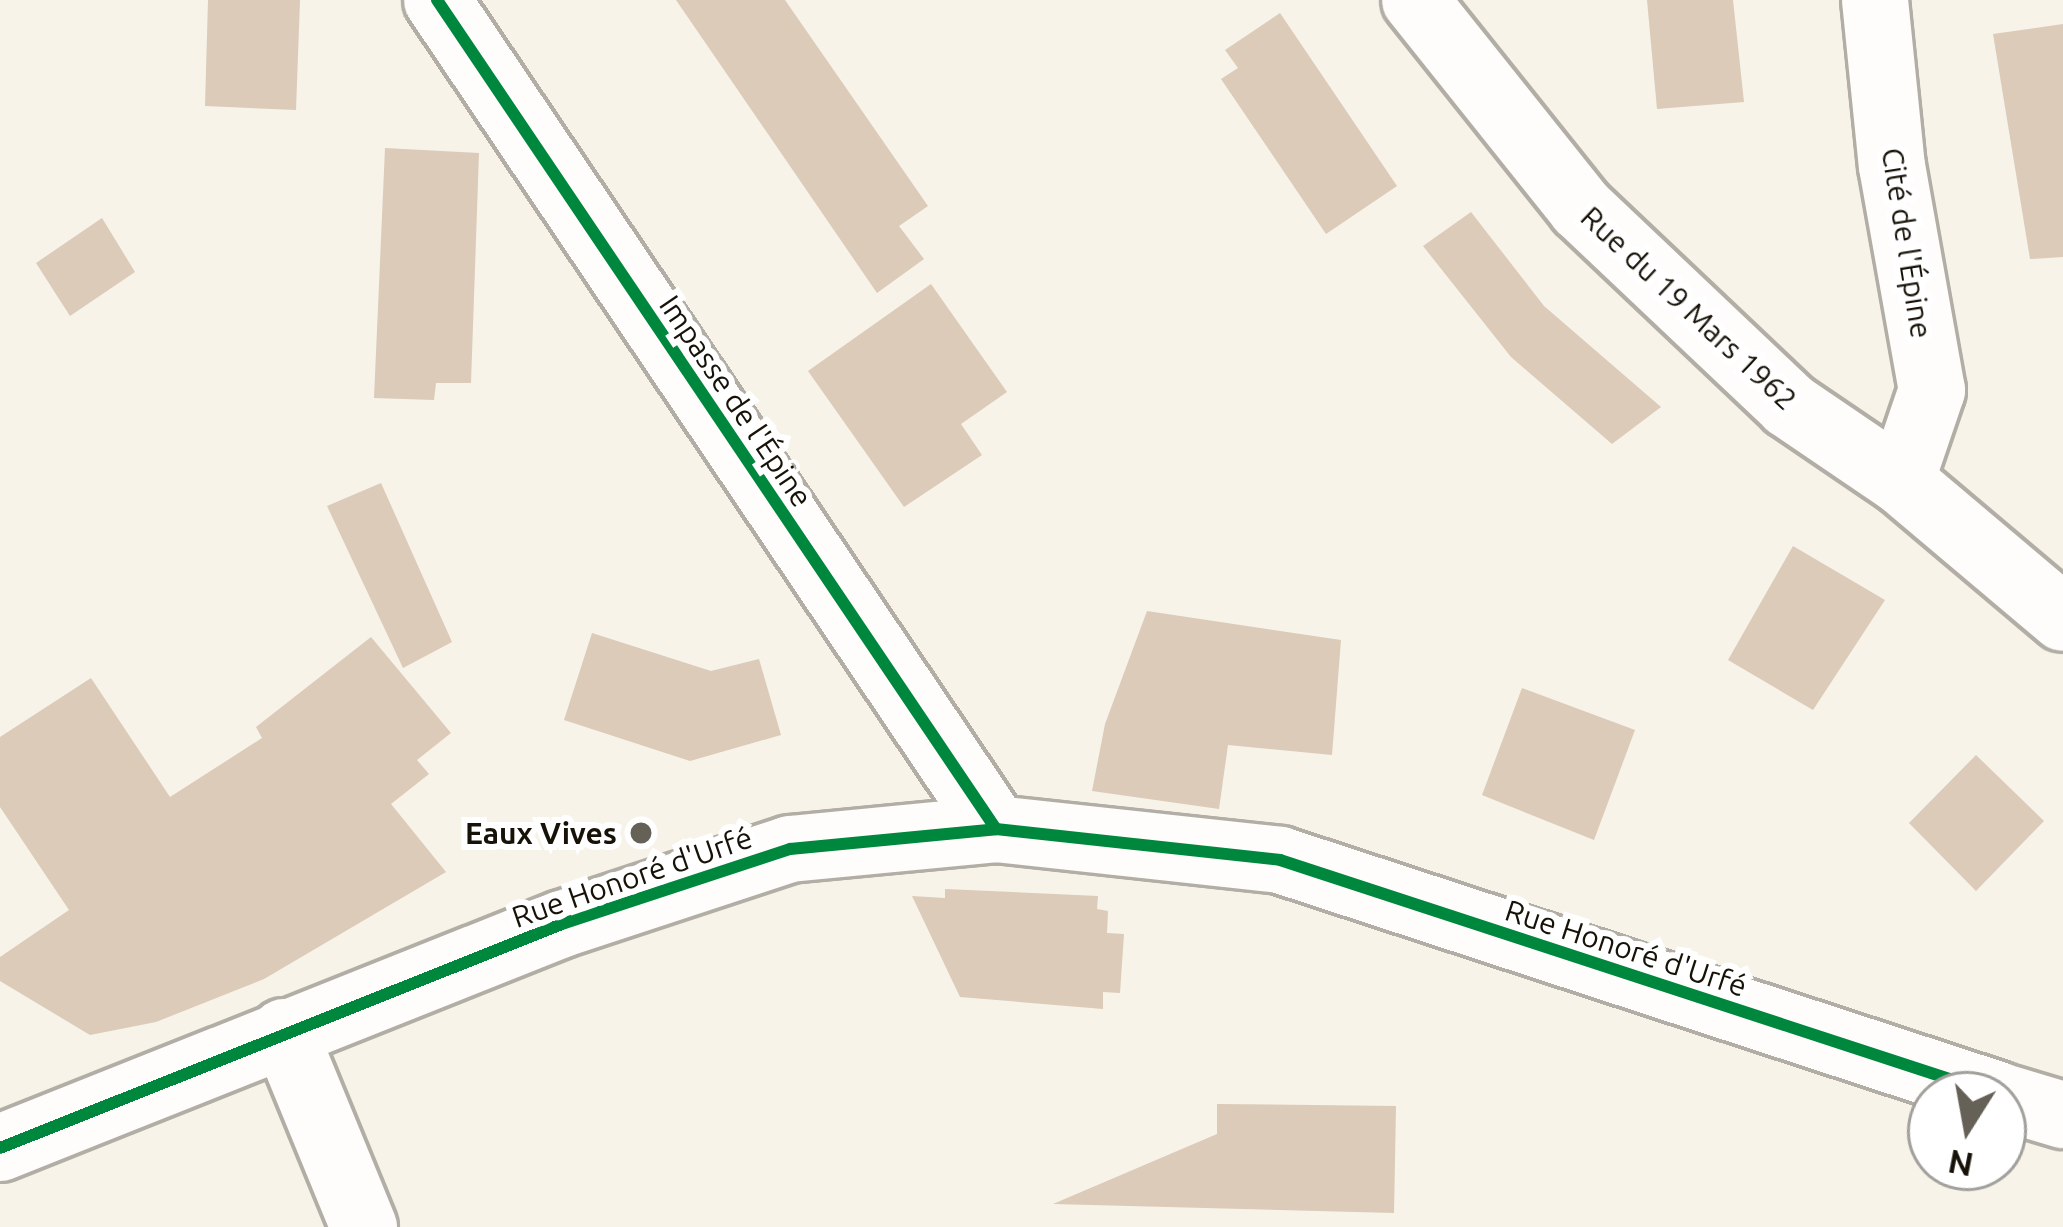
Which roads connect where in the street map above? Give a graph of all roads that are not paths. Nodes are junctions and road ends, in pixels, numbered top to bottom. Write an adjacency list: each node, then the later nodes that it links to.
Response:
1 (437, 0): 6 (street, Impasse de l'Épine)
2 (1414, 0): 4 (street, Rue du 19 Mars 1962)
3 (1875, 0): 4 (street, Cité de l'Épine)
4 (1901, 481): 5 (street, Rue du 19 Mars 1962)
5 (2063, 618)
6 (995, 829): 7 (street, Rue Honoré d'Urfé); 8 (street, Rue Honoré d'Urfé)
7 (284, 1032): 11 (street, Rue Honoré d'Urfé); 12 (street)
8 (1924, 1071)
9 (2027, 1104): 10 (street, Rue Honoré d'Urfé)
10 (2063, 1115)
11 (4, 1143)
12 (364, 1227)

